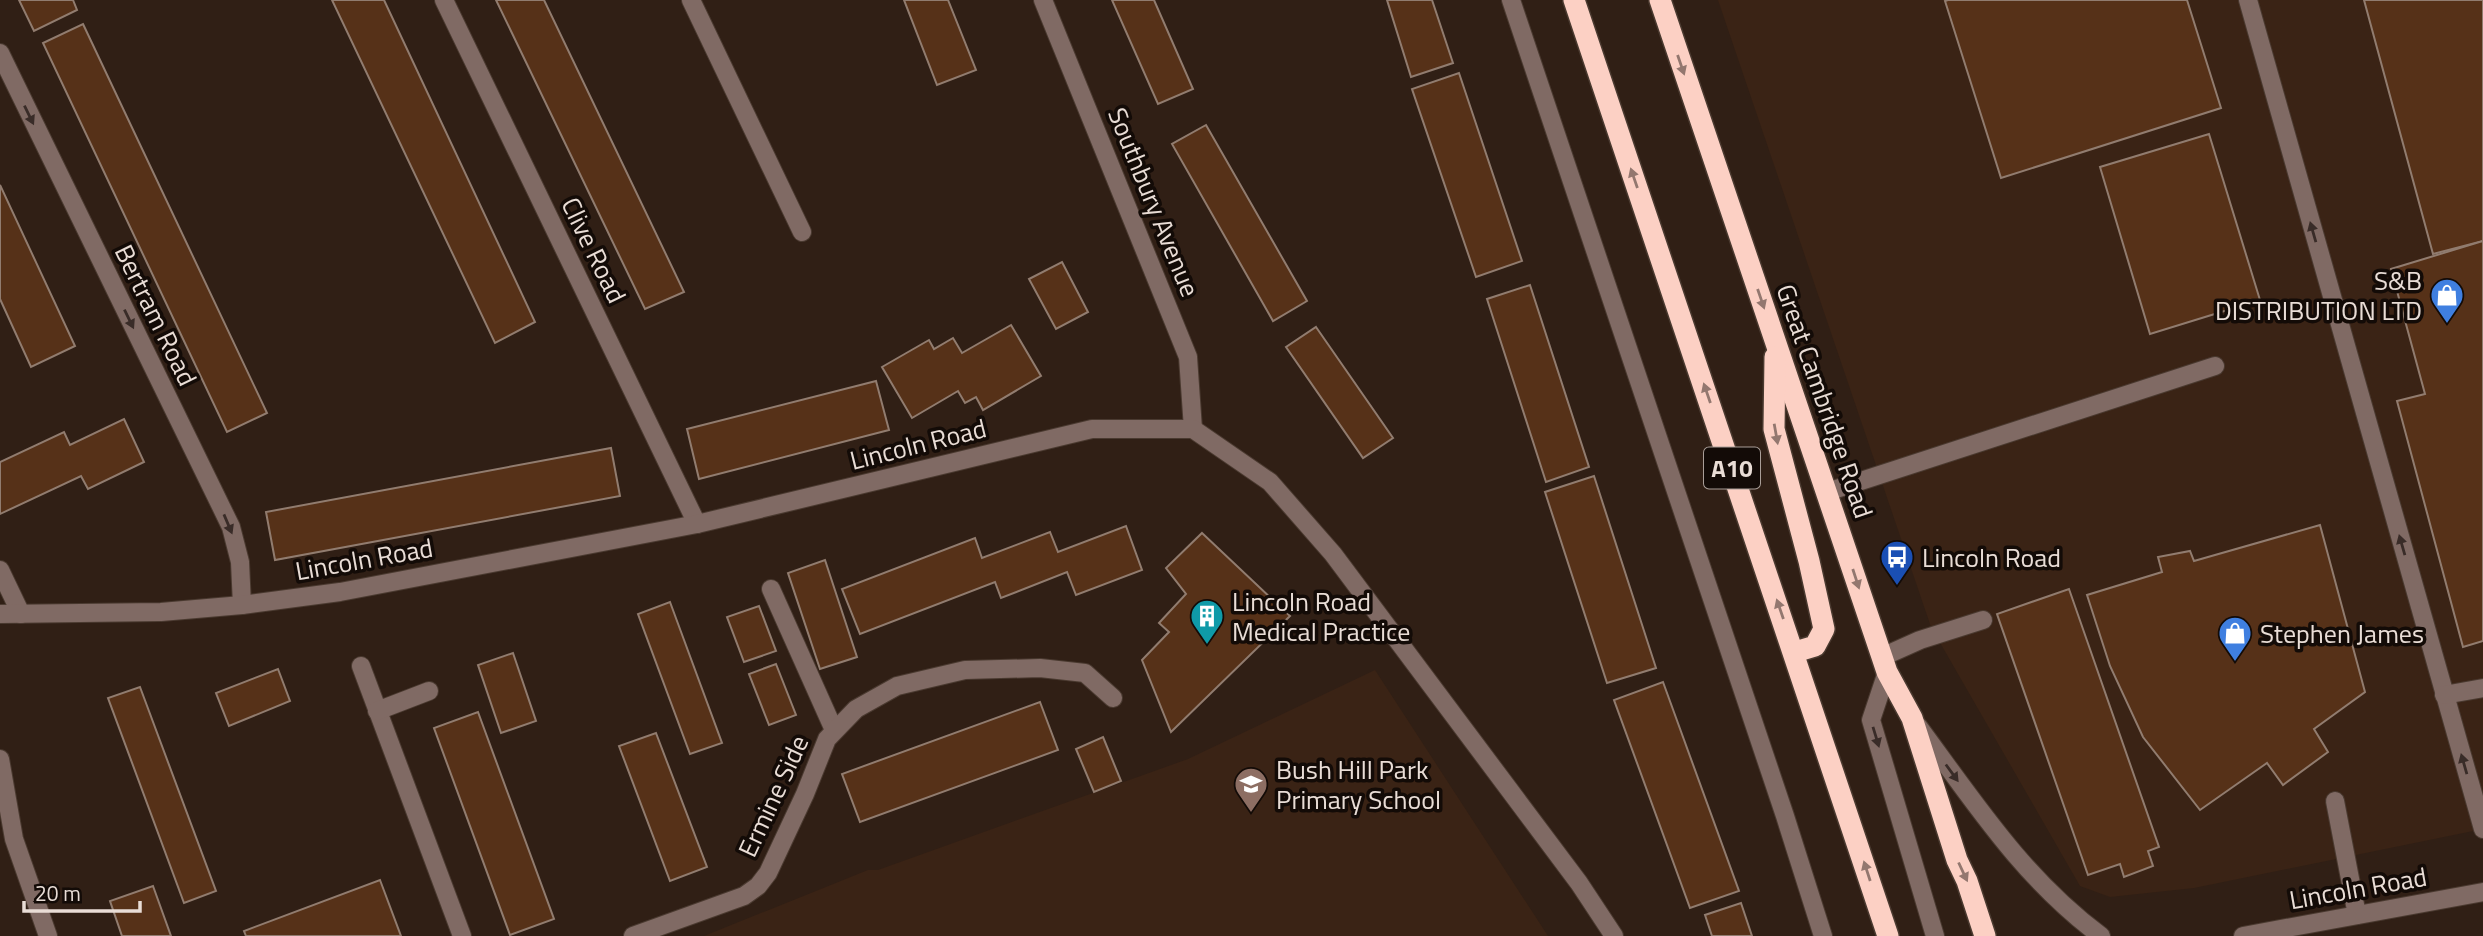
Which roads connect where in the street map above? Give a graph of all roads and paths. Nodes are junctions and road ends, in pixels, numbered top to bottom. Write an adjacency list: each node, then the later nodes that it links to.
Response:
1 (444, 0): 14 (street, Clive Road)
2 (691, 0): 9 (street)
3 (1043, 0): 12 (street, Southbury Avenue)
4 (1511, 0): 40 (street)
5 (1574, 0): 21 (highway, A10, one-way to 5)
6 (1660, 0): 10 (highway, Great Cambridge Road / A10, one-way to 10)
7 (2248, 0): 26 (street, one-way to 7)
8 (0, 53): 17 (street, Bertram Road, one-way to 17)
9 (802, 232)
10 (1775, 341): 13 (highway, Great Cambridge Road / A10); 21 (highway, A10, one-way to 21)
11 (2215, 366): 13 (street)
12 (1193, 429): 14 (street, Lincoln Road); 39 (street)
13 (1827, 492): 22 (highway, Great Cambridge Road / A10, one-way to 22)
14 (697, 524): 17 (street, Lincoln Road)
15 (0, 570): 19 (street)
16 (771, 589): 30 (street)
17 (242, 605): 19 (street, Lincoln Road)
18 (0, 614): 19 (street, Lincoln Road)
19 (20, 614)
20 (1983, 620): 22 (street)
21 (1795, 652): 41 (highway, A10, one-way to 21)
22 (1884, 664): 29 (highway, Great Cambridge Road / A10); 42 (street, one-way to 42)
23 (361, 666): 28 (street)
24 (2483, 688): 26 (street)
25 (429, 691): 28 (street)
26 (2444, 695): 33 (street, one-way to 26)
27 (1113, 698): 30 (street, Ermine Side)
28 (377, 711): 37 (street)
29 (1912, 718): 43 (highway, Great Cambridge Road / A10, one-way to 43); 44 (street, one-way to 44)
30 (834, 730): 38 (street, Ermine Side)
31 (0, 759): 36 (street)
32 (2335, 801): 35 (street)
33 (2483, 829)
34 (2483, 892): 35 (street, Lincoln Road)
35 (2357, 915): 45 (street, Lincoln Road)
36 (48, 936)
37 (461, 936)
38 (633, 936)
39 (1614, 936)
40 (1823, 936)
41 (1888, 936)
42 (1935, 936)
43 (1985, 936)
44 (2101, 936)
45 (2243, 936)

